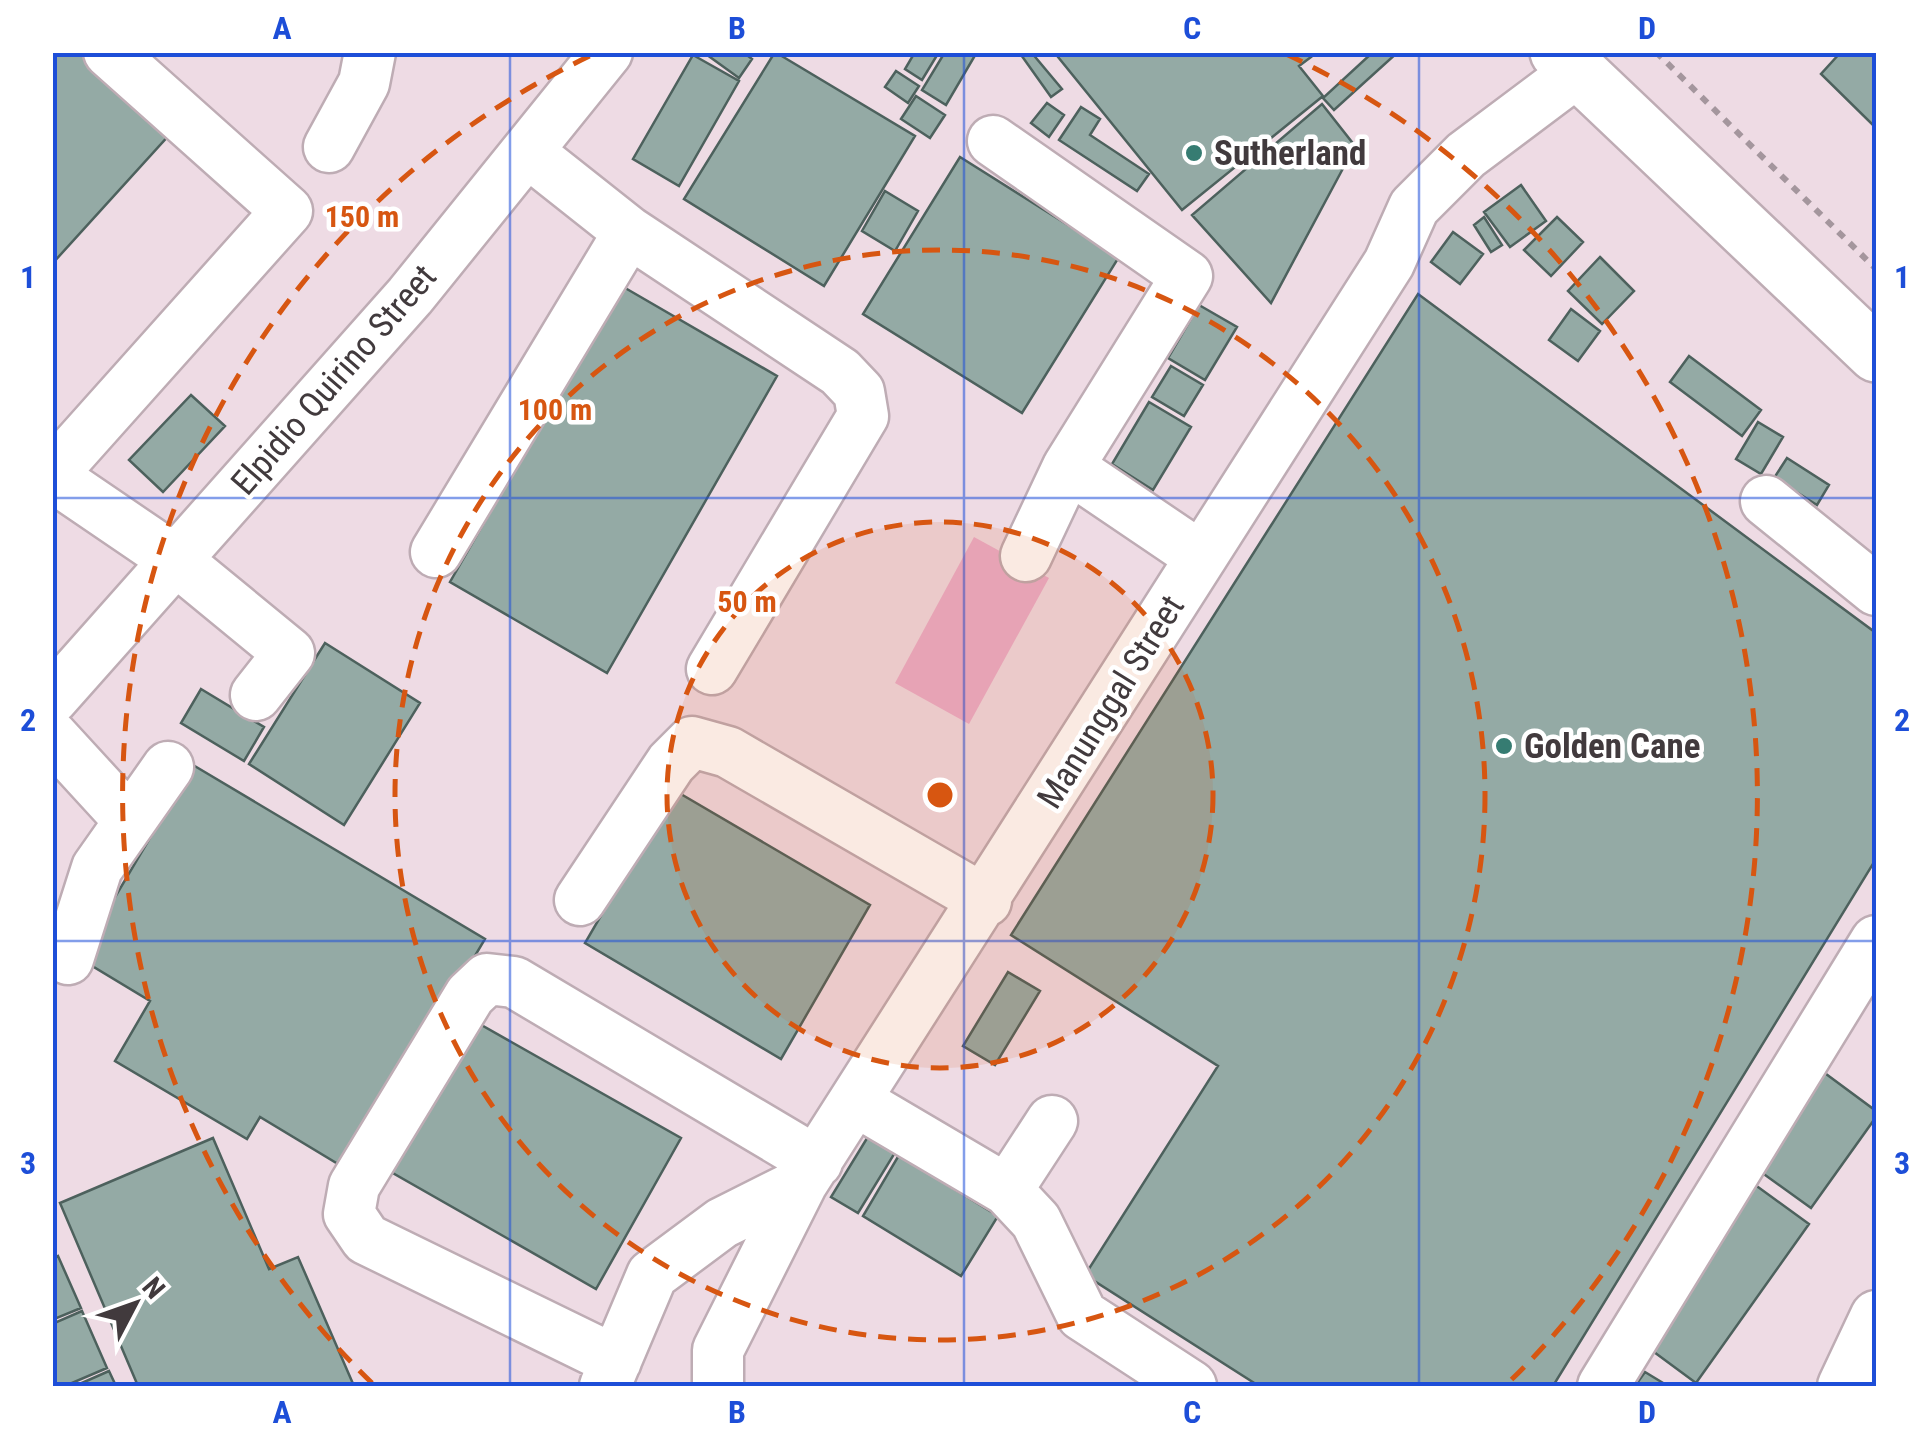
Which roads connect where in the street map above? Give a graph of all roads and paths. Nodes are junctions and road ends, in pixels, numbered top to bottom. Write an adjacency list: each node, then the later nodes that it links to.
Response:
1 (109, 52): 13 (street)
2 (370, 52): 7 (street)
3 (607, 52): 8 (street, Elpidio Quirino Street)
4 (1656, 52): 10 (path)
5 (1568, 62): 11 (main road); 17 (street, Manunggal Street)
6 (993, 142): 12 (street)
7 (329, 147)
8 (528, 152): 9 (street); 18 (street, Elpidio Quirino Street)
9 (629, 232): 15 (street); 20 (street)
10 (1876, 269)
11 (1876, 354)
12 (1068, 467): 16 (street); 17 (street)
13 (52, 475): 18 (street)
14 (1766, 501): 19 (street)
15 (436, 552)
16 (1026, 556)
17 (1201, 558): 27 (street, Manunggal Street)
18 (178, 561): 21 (street); 22 (street, Elpidio Quirino Street)
19 (1876, 590)
20 (712, 669)
21 (256, 694)
22 (52, 699)
23 (52, 736): 25 (street)
24 (168, 767): 25 (street)
25 (130, 822): 29 (street)
26 (580, 900): 27 (street)
27 (986, 901): 30 (street, Manunggal Street)
28 (1876, 942): 38 (street)
29 (68, 960)
30 (856, 1100): 32 (street, Manunggal Street); 33 (street)
31 (1052, 1121): 33 (street)
32 (810, 1173): 35 (street); 35 (street); 36 (street, Manunggal Street)
33 (1007, 1190): 37 (street)
34 (1876, 1316): 39 (street)
35 (611, 1374)
36 (718, 1386)
37 (1192, 1386)
38 (1603, 1386)
39 (1843, 1386)

